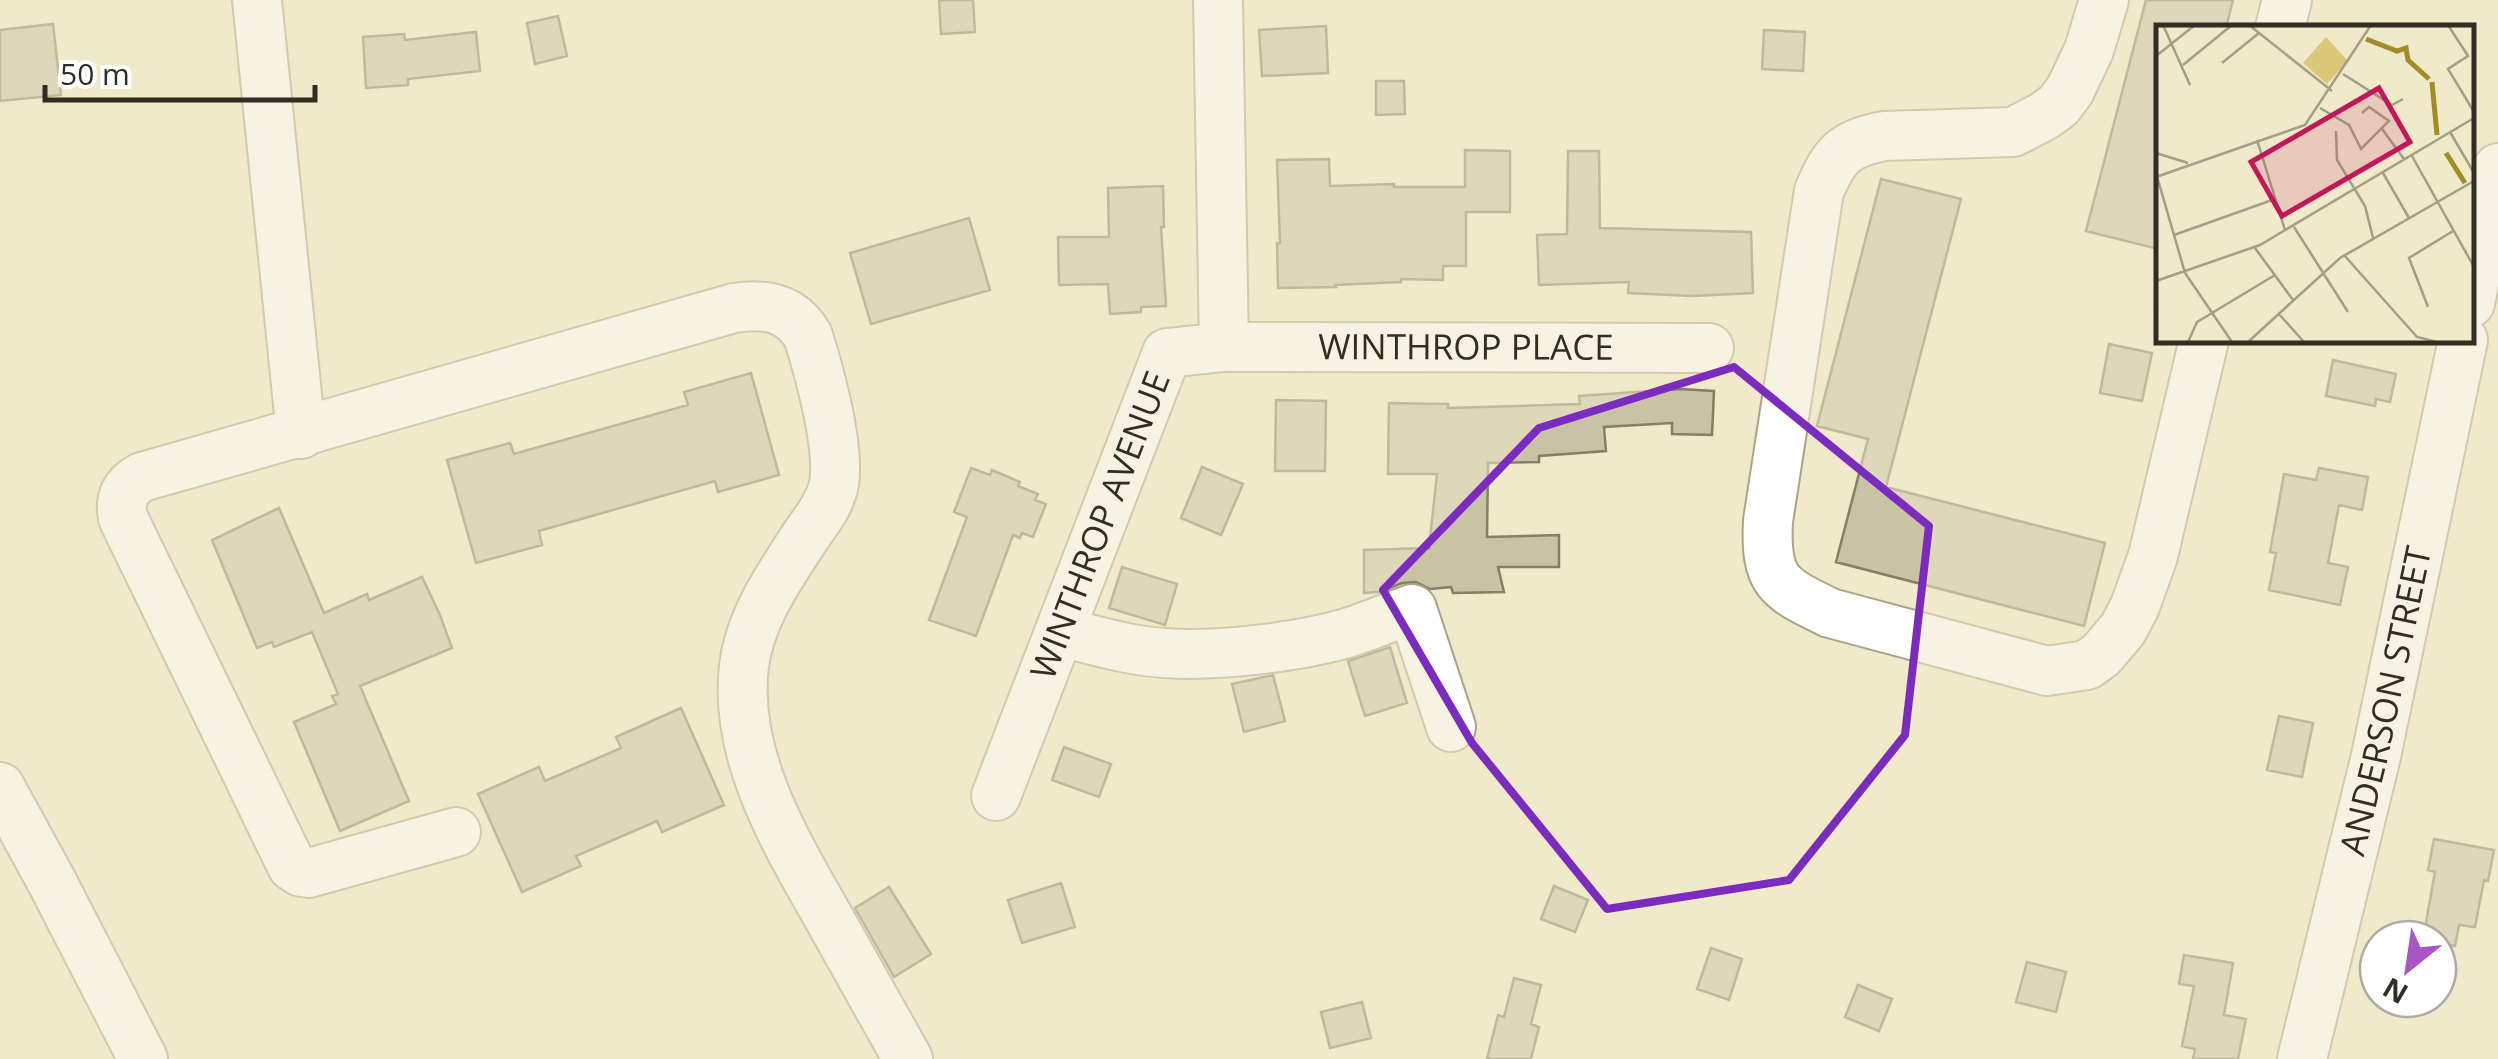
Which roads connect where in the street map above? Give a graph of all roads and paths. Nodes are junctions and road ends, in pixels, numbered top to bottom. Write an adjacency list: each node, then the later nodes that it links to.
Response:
1 (257, 0): 14 (street)
2 (1218, 0): 12 (street)
3 (2104, 0): 10 (street)
4 (2287, 0): 5 (street)
5 (2281, 25)
6 (2498, 168): 7 (street)
7 (2473, 291)
8 (2473, 307): 9 (street)
9 (2498, 314)
10 (2204, 342)
11 (2463, 342): 22 (street, ANDERSON STREET)
12 (1224, 346): 13 (street, WINTHROP PLACE); 15 (street, WINTHROP AVENUE)
13 (1709, 348)
14 (301, 434): 19 (street); 21 (street)
15 (1060, 632): 16 (street); 18 (street, WINTHROP AVENUE)
16 (1451, 727)
17 (0, 787): 20 (street)
18 (996, 796)
19 (456, 832)
20 (143, 1059)
21 (908, 1059)
22 (2302, 1059)

